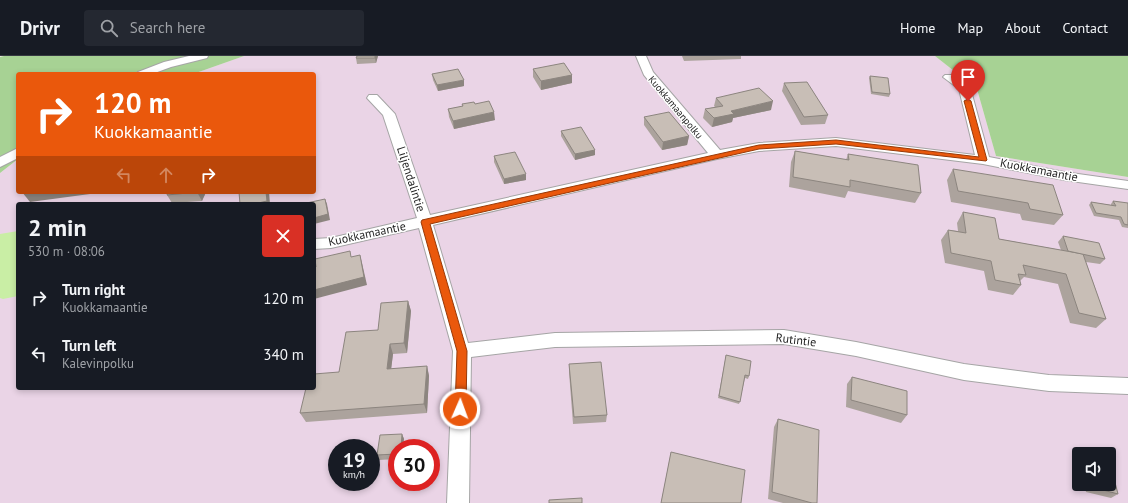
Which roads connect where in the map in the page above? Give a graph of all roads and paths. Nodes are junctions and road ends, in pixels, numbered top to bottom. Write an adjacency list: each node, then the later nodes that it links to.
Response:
1 (203, 56): 3 (street)
2 (641, 56): 7 (street, Kuokkamaanpolku)
3 (147, 72)
4 (949, 77): 8 (street)
5 (373, 98): 11 (street, Liljendalintie)
6 (16, 153): 9 (street)
7 (717, 155): 8 (street, Kuokkamaantie); 11 (street, Kuokkamaantie)
8 (983, 160): 10 (street, Kuokkamaantie)
9 (0, 163)
10 (1128, 185)
11 (425, 222): 12 (street, Kuokkamaantie); 13 (street, Liljendalintie)
12 (316, 244)
13 (462, 351): 14 (street, Rutintie); 15 (street, Liljendalintie)
14 (1128, 386)
15 (458, 503)

